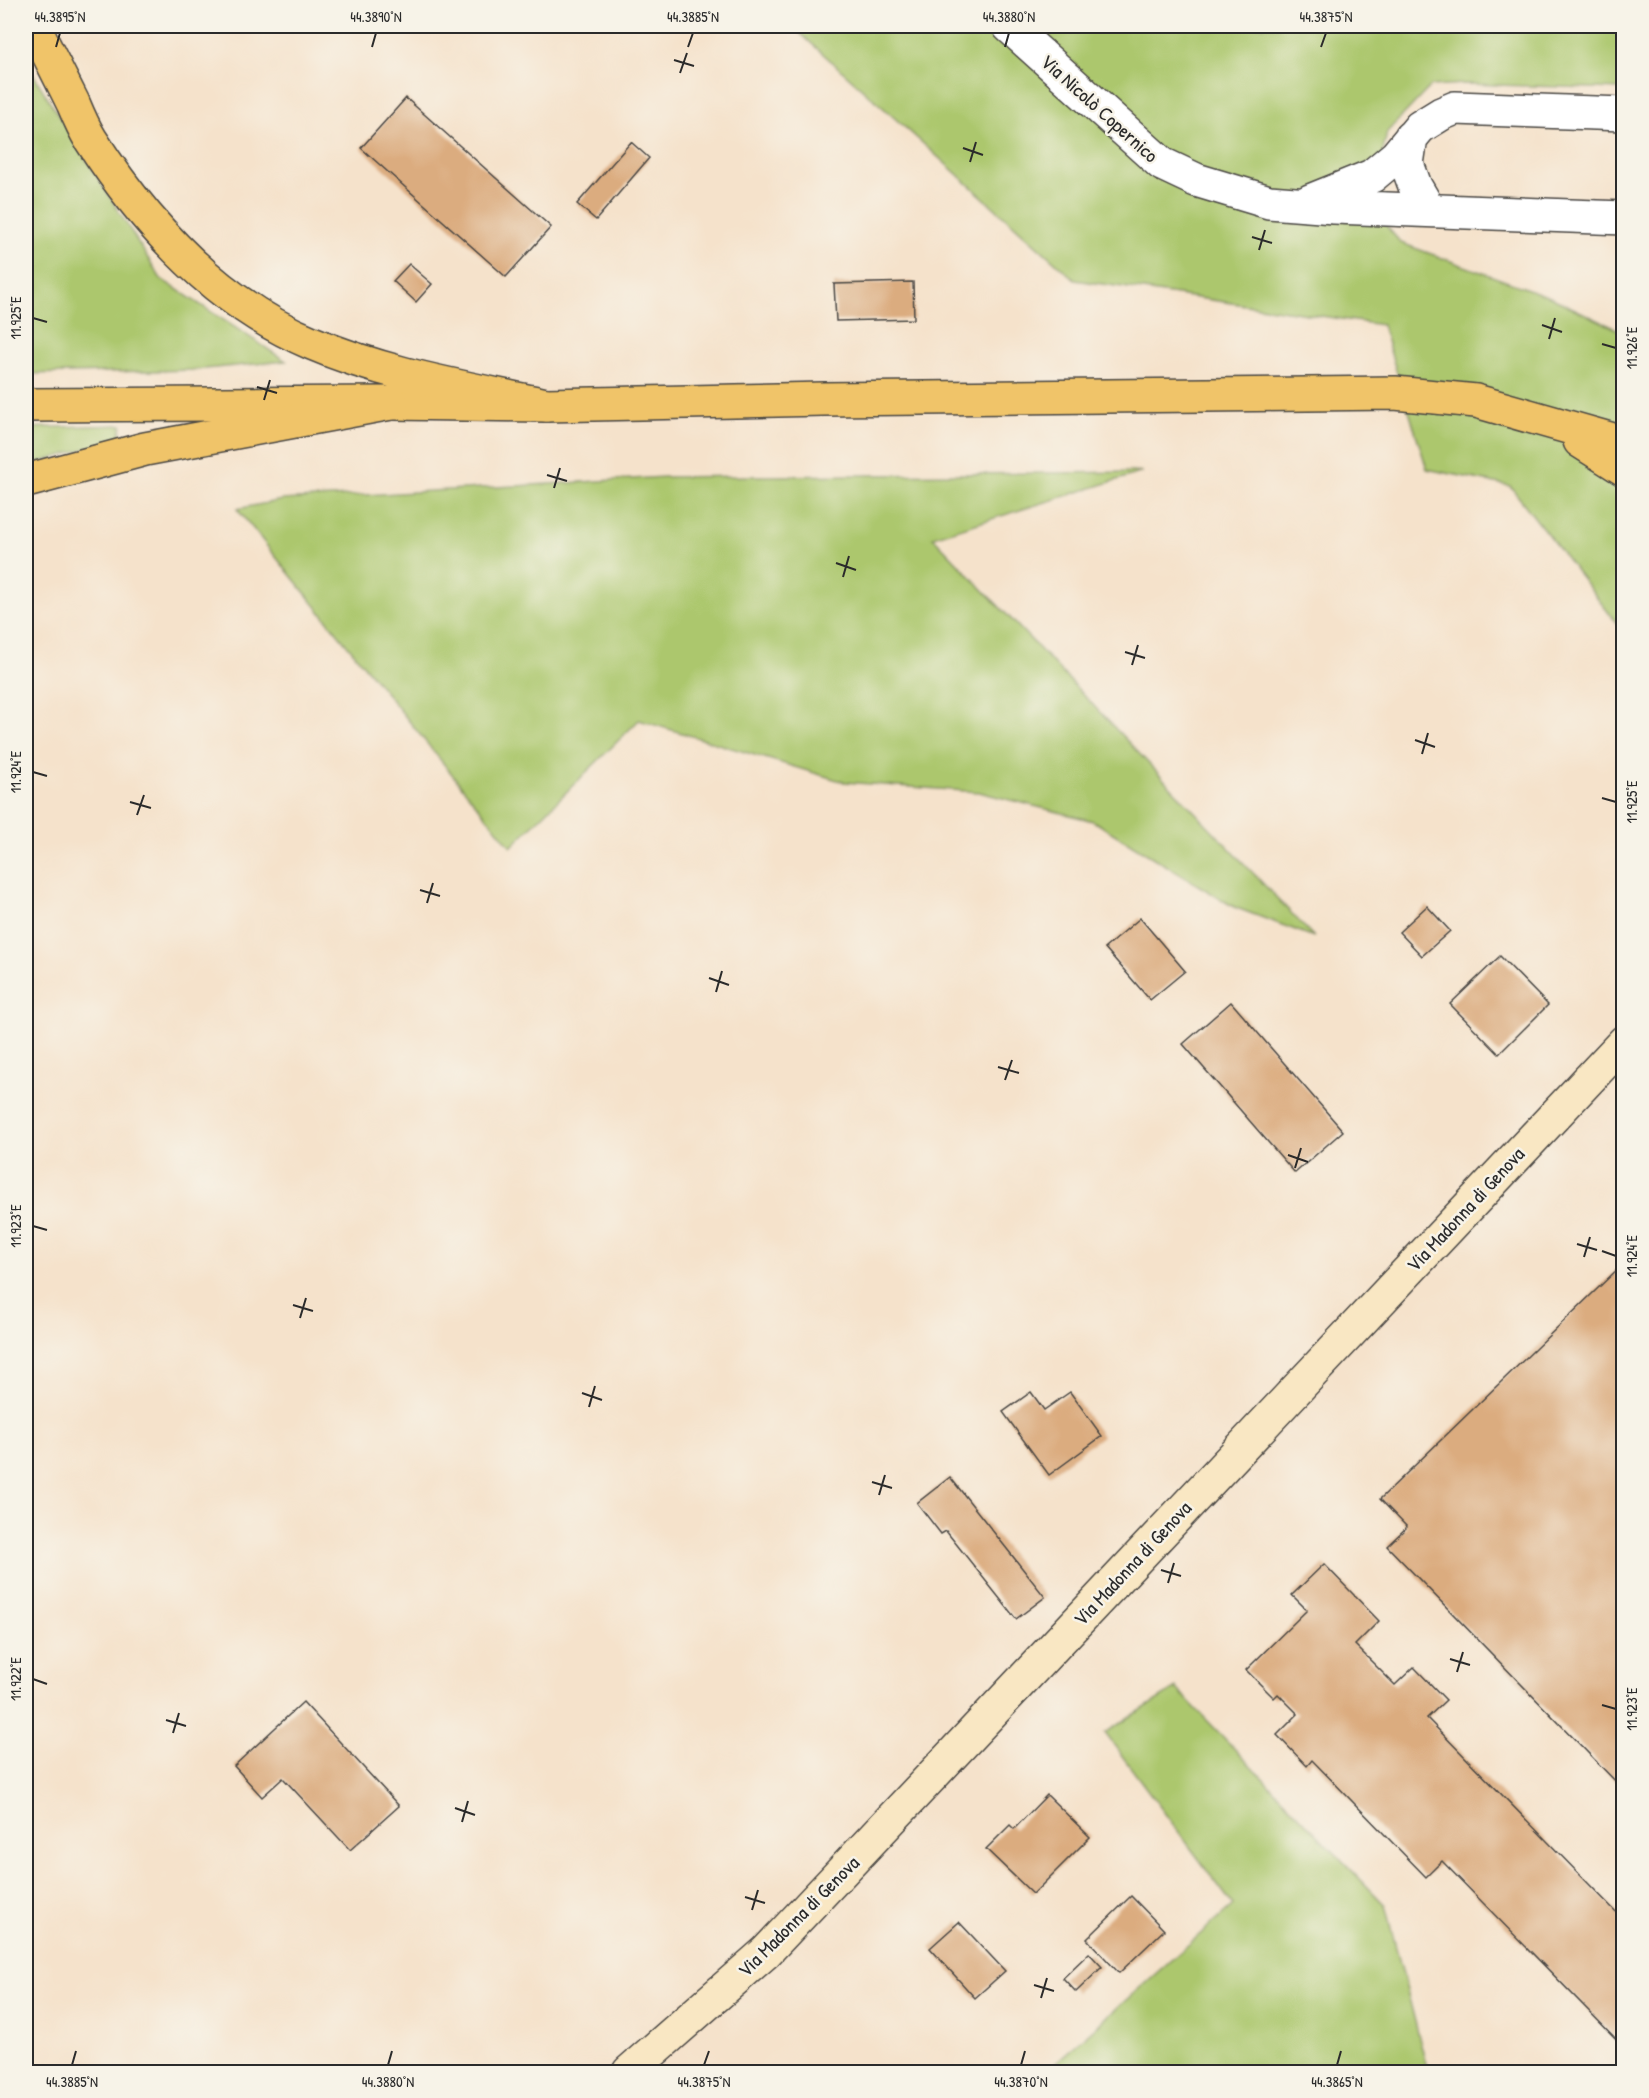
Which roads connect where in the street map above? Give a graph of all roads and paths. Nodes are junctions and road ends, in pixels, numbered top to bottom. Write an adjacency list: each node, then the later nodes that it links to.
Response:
1 (34, 26): 10 (main road)
2 (1009, 26): 5 (street, Via Nicolò Copernico)
3 (1623, 114): 4 (street, Via Nicolò Copernico)
4 (1411, 137): 5 (street, Via Nicolò Copernico); 6 (street)
5 (1303, 204): 6 (street, Via Nicolò Copernico)
6 (1429, 210): 7 (street, Via Nicolò Copernico)
7 (1623, 218)
8 (391, 403): 9 (main road); 10 (main road); 14 (main road)
9 (26, 405)
10 (546, 405): 11 (main road)
11 (1548, 420): 12 (main road); 13 (main road)
12 (1623, 443)
13 (1623, 469)
14 (26, 481)
15 (1623, 1042): 16 (main road, Via Madonna di Genova)
16 (629, 2073)

